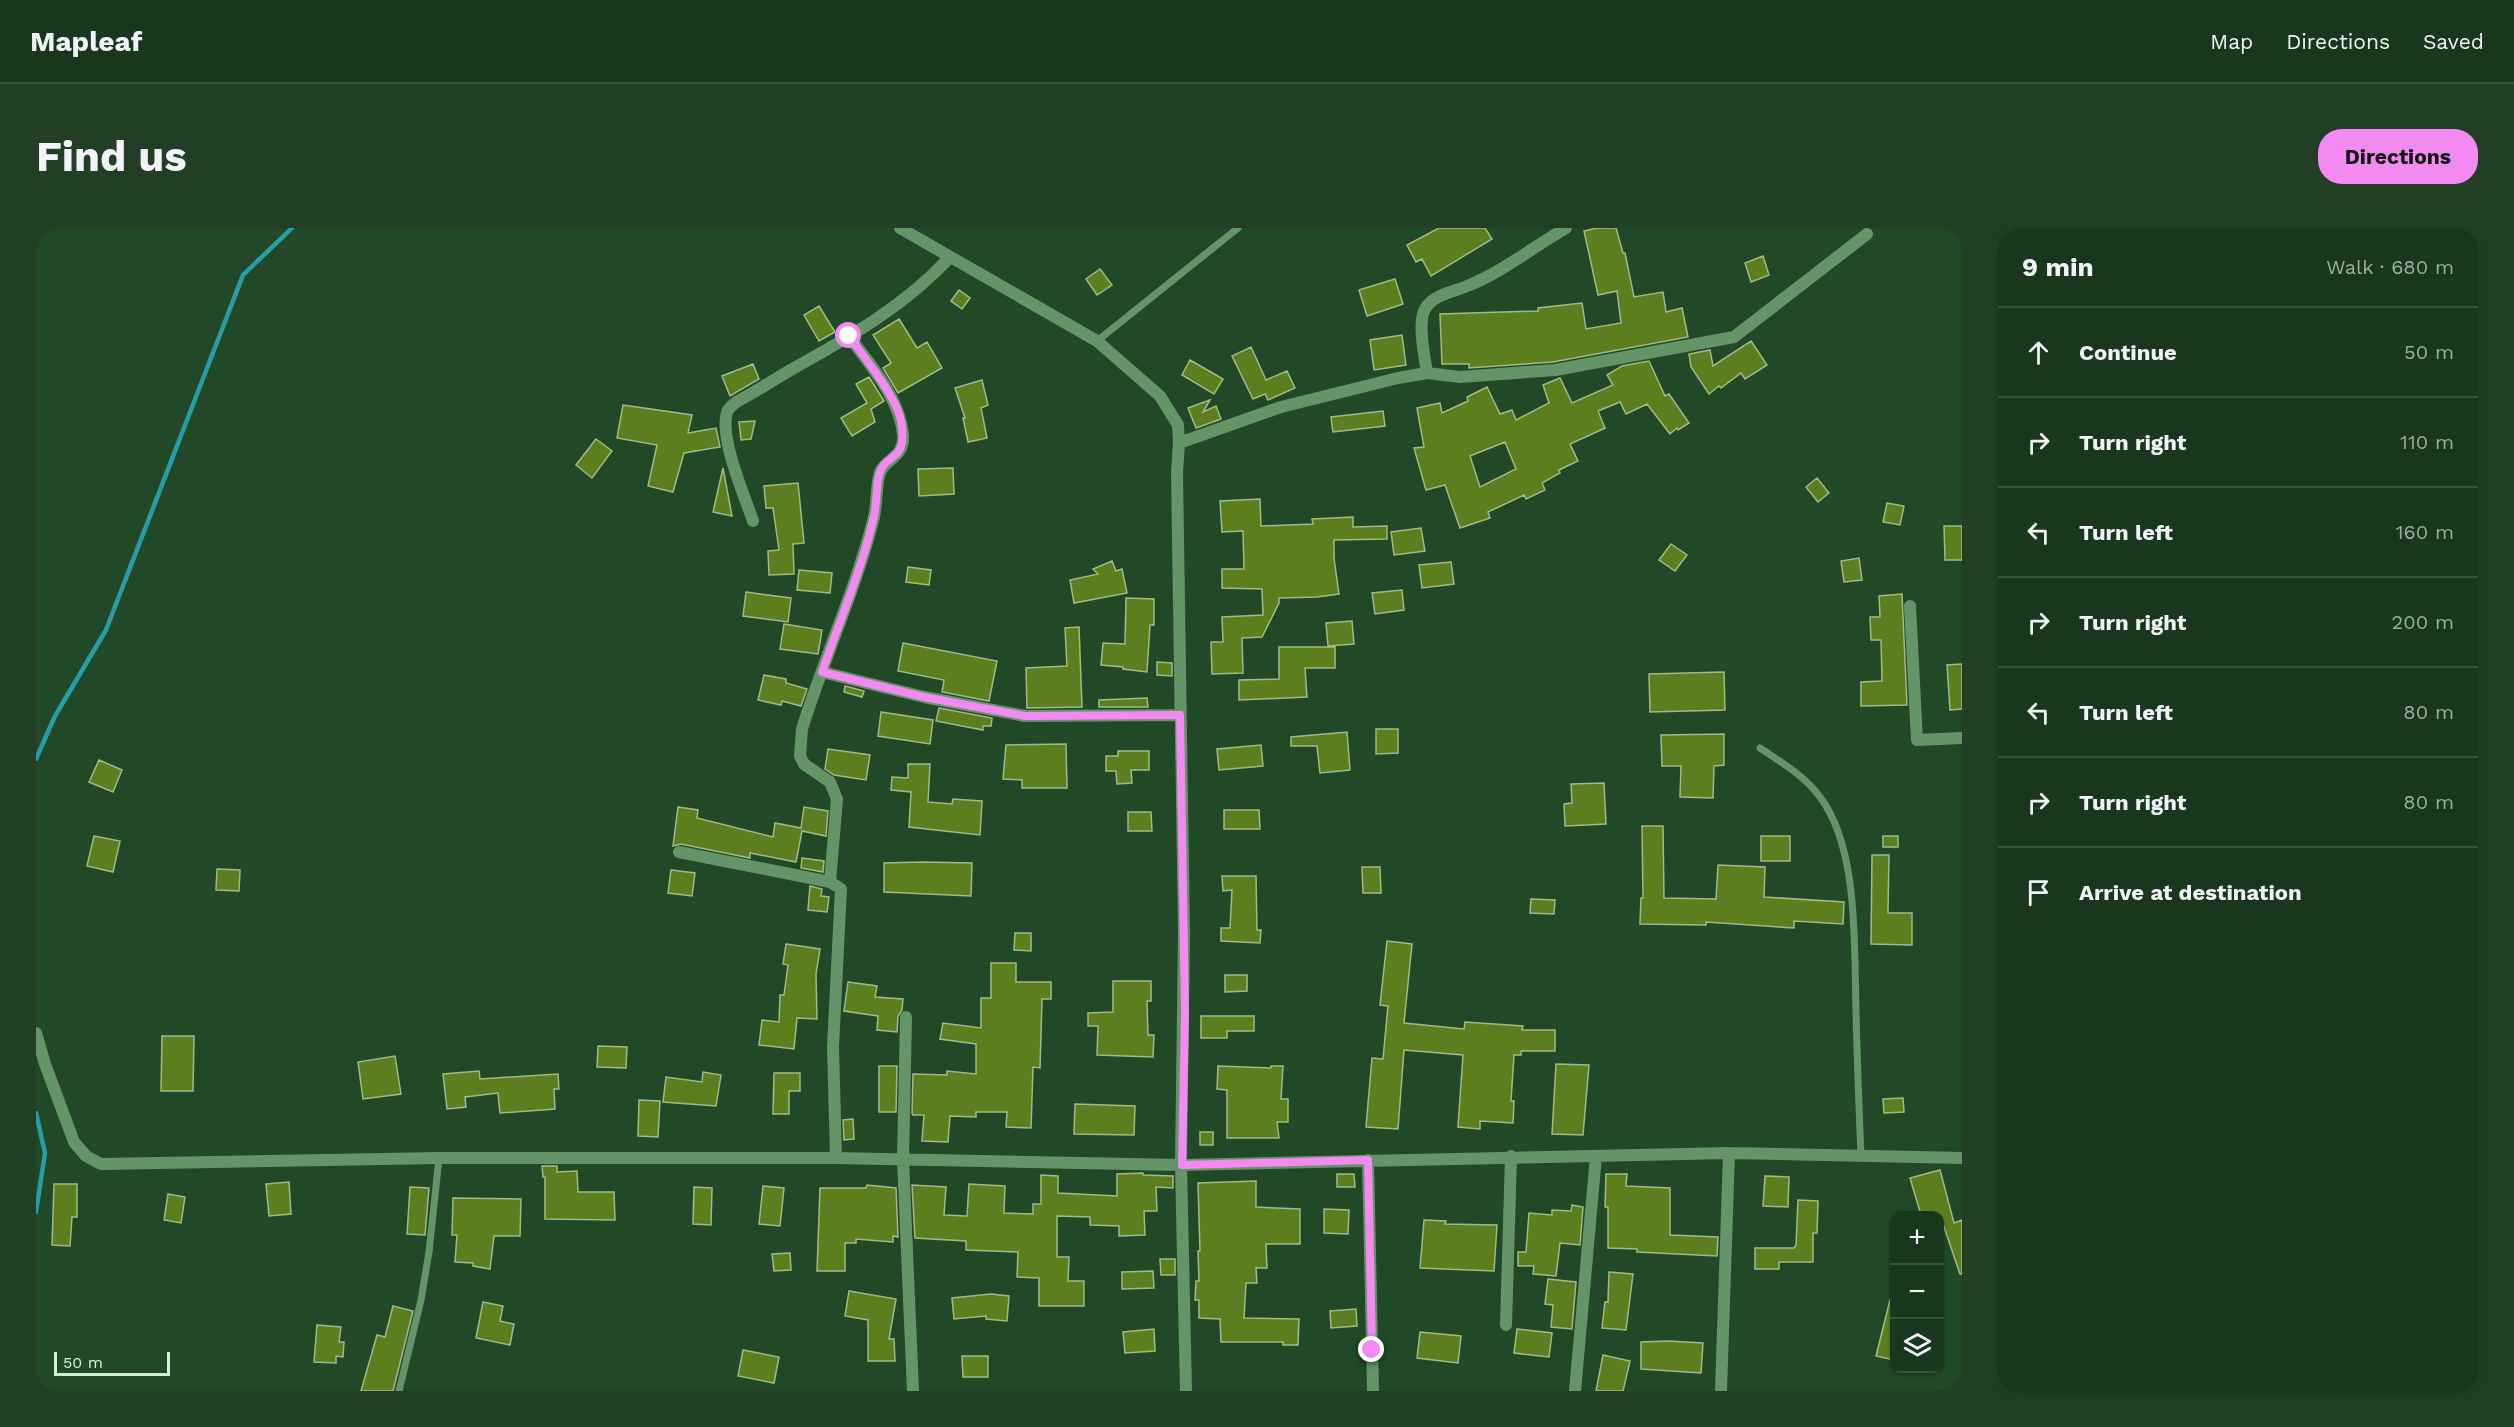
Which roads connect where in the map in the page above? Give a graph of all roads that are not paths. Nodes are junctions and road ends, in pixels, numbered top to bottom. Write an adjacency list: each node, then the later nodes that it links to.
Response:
1 (900, 228): 5 (street)
2 (1238, 228): 7 (lane)
3 (1565, 228): 8 (street)
4 (1867, 234): 8 (street)
5 (950, 257): 6 (street); 7 (street)
6 (849, 336): 10 (street); 12 (street)
7 (1097, 341): 9 (street)
8 (1427, 374): 9 (street)
9 (1179, 443): 13 (street)
10 (753, 521)
11 (1910, 606): 14 (street)
12 (822, 672): 13 (street); 17 (street)
13 (1180, 715): 29 (street)
14 (1962, 738)
15 (1760, 748): 23 (lane)
16 (679, 852): 17 (street)
17 (830, 882): 25 (street)
18 (906, 1017): 27 (street)
19 (36, 1034): 24 (street)
20 (1729, 1153): 22 (street); 23 (street); 36 (street)
21 (1511, 1156): 22 (street); 28 (street); 30 (street)
22 (1596, 1156): 35 (street)
23 (1861, 1156): 26 (street)
24 (439, 1158): 25 (street); 31 (lane)
25 (836, 1158): 27 (street)
26 (1962, 1158)
27 (903, 1159): 29 (street); 32 (street)
28 (1368, 1160): 29 (street); 34 (street)
29 (1182, 1165): 33 (street)
30 (1506, 1325)
31 (399, 1391)
32 (913, 1391)
33 (1186, 1391)
34 (1373, 1391)
35 (1575, 1391)
36 (1721, 1391)

